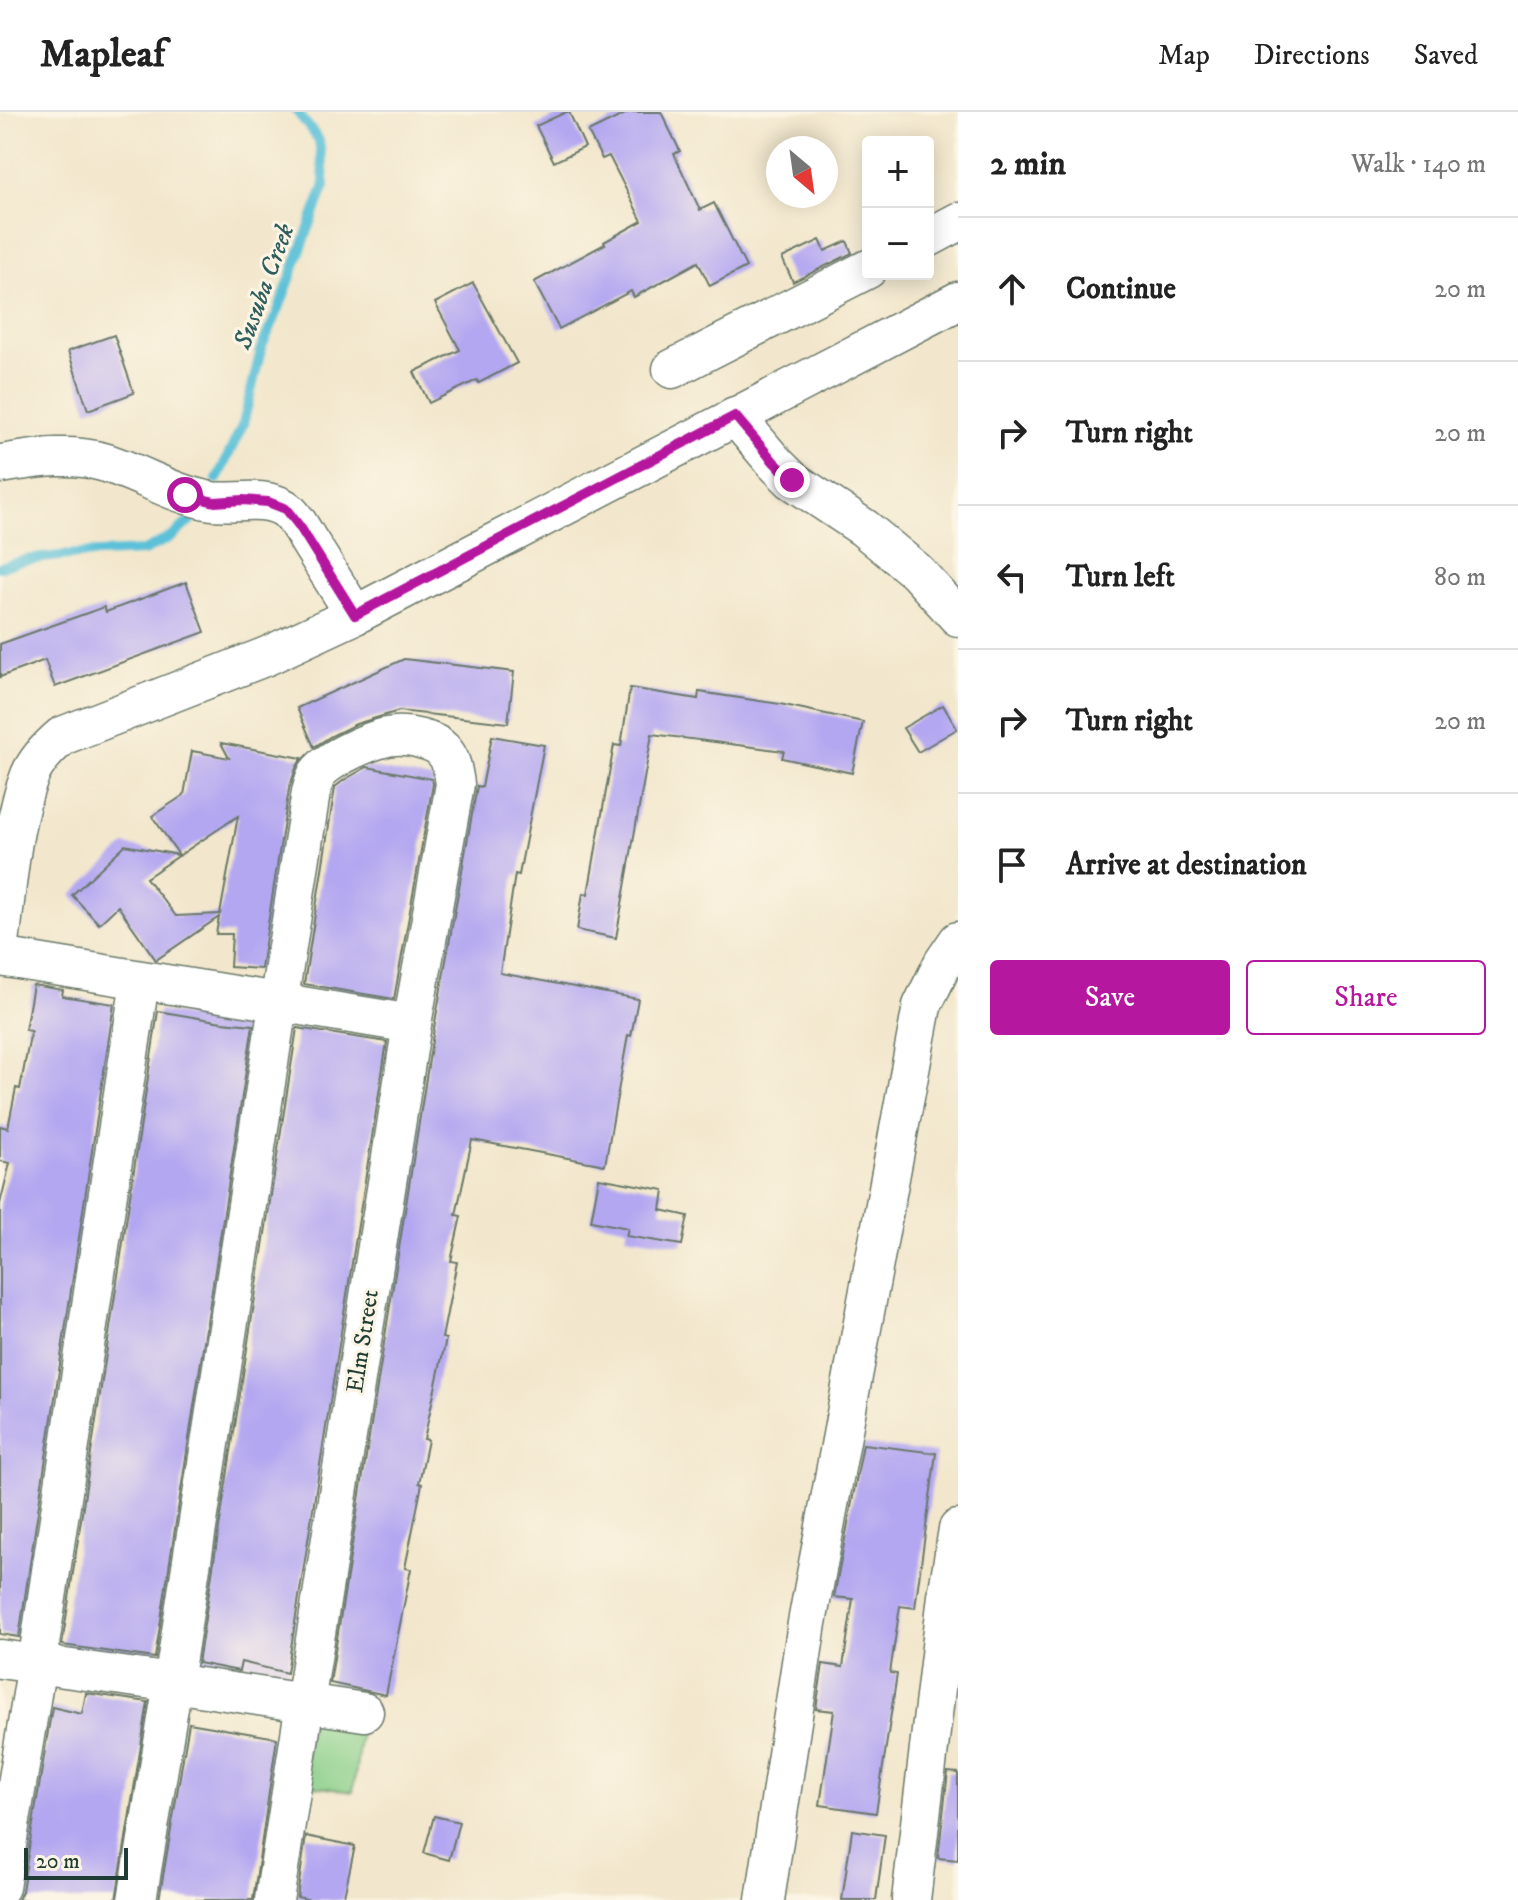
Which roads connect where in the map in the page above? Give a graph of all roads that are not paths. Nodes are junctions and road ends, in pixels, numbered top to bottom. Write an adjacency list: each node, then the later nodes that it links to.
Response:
1 (958, 222): 2 (street)
2 (934, 235)
3 (862, 272): 5 (street)
4 (958, 301): 6 (street)
5 (672, 369)
6 (735, 416): 8 (street); 9 (street)
7 (0, 464): 8 (street)
8 (355, 615): 10 (street)
9 (958, 617)
10 (8, 822): 12 (street)
11 (958, 941): 25 (street)
12 (0, 943)
13 (0, 957): 14 (street)
14 (140, 981): 15 (street); 18 (street)
15 (278, 1004): 16 (street); 16 (street, Elm Street); 19 (street)
16 (412, 1024): 20 (street, Elm Street)
17 (958, 1529): 26 (street)
18 (18, 1662): 19 (street); 22 (street)
19 (173, 1683): 20 (street); 23 (street)
20 (304, 1701): 21 (street); 24 (street, Elm Street)
21 (364, 1712)
22 (0, 1887)
23 (137, 1900)
24 (274, 1900)
25 (765, 1900)
26 (911, 1900)

